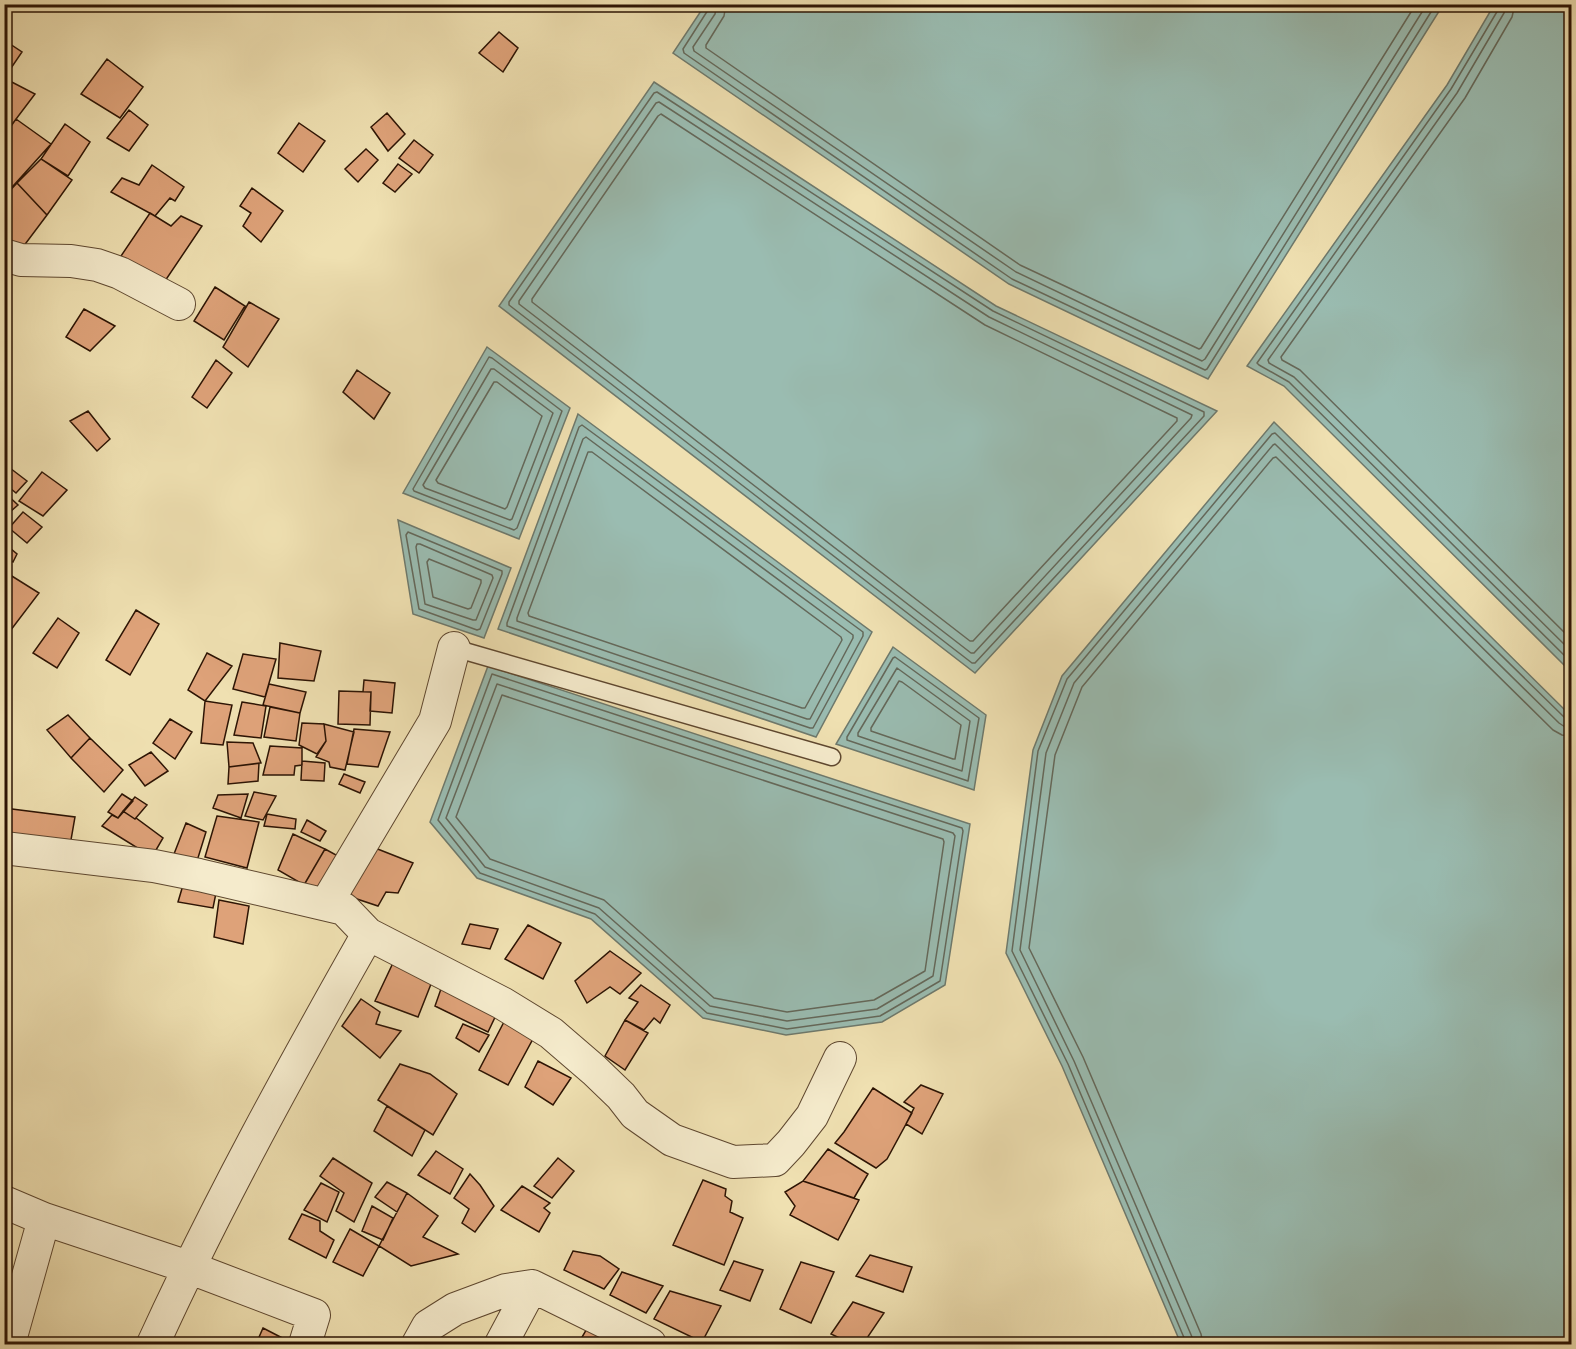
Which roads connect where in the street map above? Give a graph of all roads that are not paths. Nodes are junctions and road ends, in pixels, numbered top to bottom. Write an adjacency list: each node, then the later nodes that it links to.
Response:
1 (4, 255): 2 (street)
2 (179, 304)
3 (454, 648): 4 (lane); 6 (street)
4 (832, 757)
5 (4, 848): 6 (street)
6 (326, 904): 7 (street)
7 (368, 934): 8 (street); 11 (street)
8 (840, 1058)
9 (4, 1202): 10 (street)
10 (44, 1219): 11 (street); 14 (street)
11 (188, 1267): 15 (street); 16 (street)
12 (532, 1286): 13 (street); 17 (street); 18 (street)
13 (636, 1341)
14 (9, 1344)
15 (153, 1344)
16 (304, 1344)
17 (418, 1344)
18 (501, 1344)

